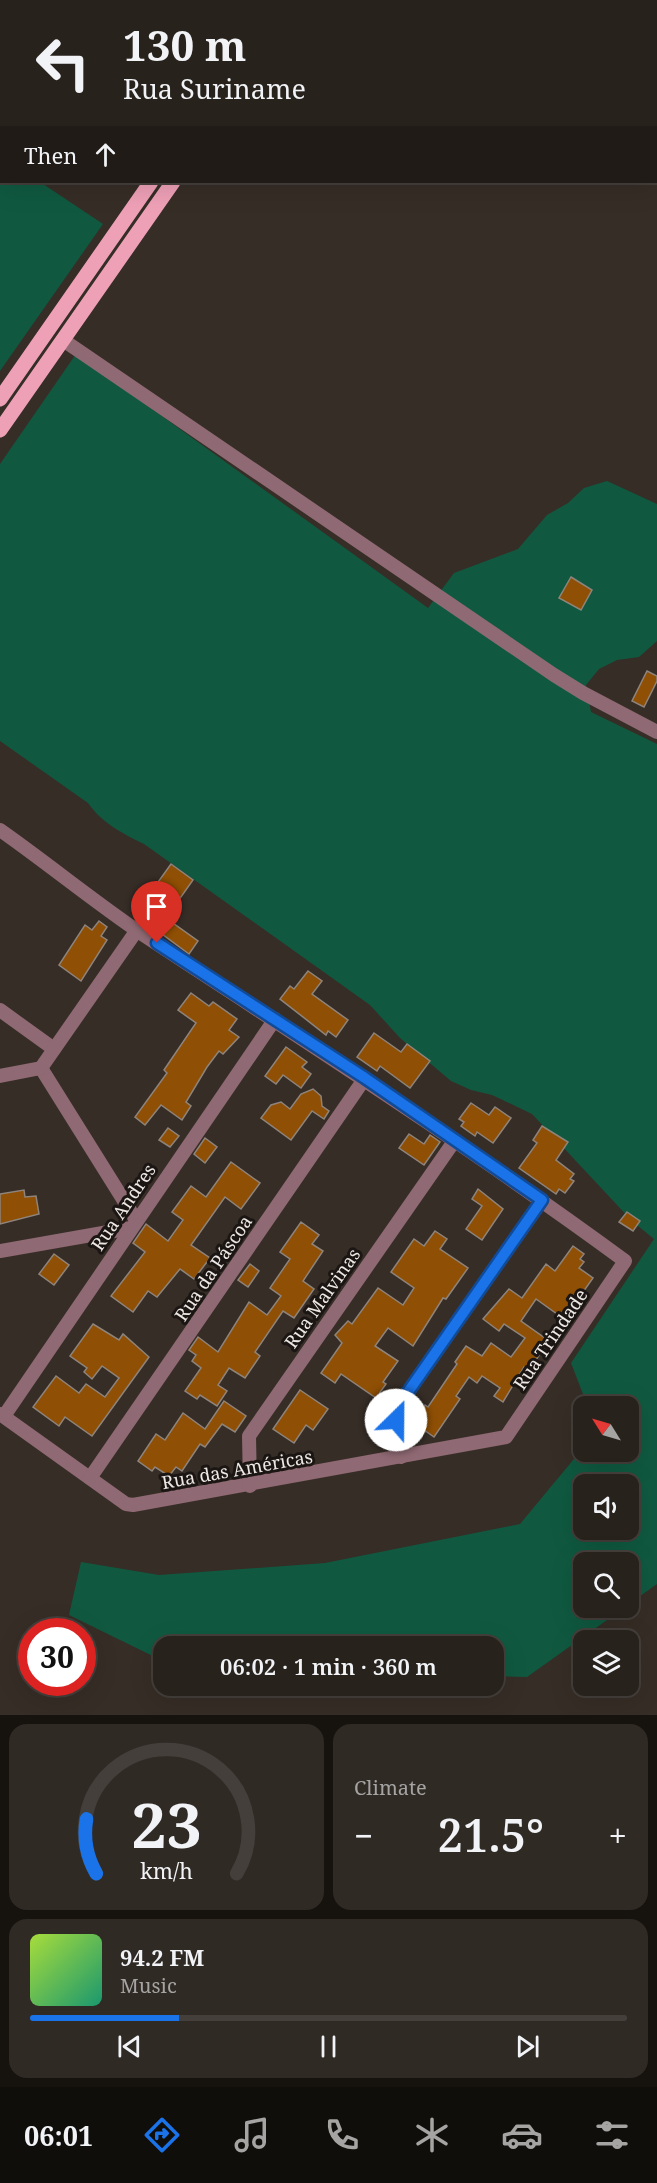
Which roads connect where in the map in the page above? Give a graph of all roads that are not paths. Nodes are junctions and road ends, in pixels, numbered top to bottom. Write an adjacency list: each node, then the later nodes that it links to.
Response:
1 (149, 183): 4 (main road)
2 (172, 183): 3 (main road)
3 (63, 340): 5 (main road); 6 (street)
4 (0, 399)
5 (0, 430)
6 (657, 732)
7 (0, 830): 8 (street)
8 (137, 930): 10 (street); 11 (street)
9 (0, 1010): 11 (street)
10 (275, 1019): 14 (street); 17 (street, Rua Andres)
11 (54, 1049): 12 (street)
12 (41, 1068): 13 (street); 17 (street)
13 (0, 1076)
14 (365, 1078): 15 (street); 22 (street, Rua da Páscoa)
15 (454, 1140): 16 (street); 23 (street, Rua Malvinas)
16 (542, 1200): 20 (street, Rua Trindade); 21 (street)
17 (133, 1224): 18 (street); 19 (street, Rua Andres)
18 (0, 1251)
19 (2, 1415): 22 (street, Rua das Américas)
20 (506, 1437): 21 (street, Rua das Américas)
21 (401, 1457): 23 (street, Rua das Américas)
22 (90, 1478): 23 (street, Rua das Américas)
23 (250, 1486)

